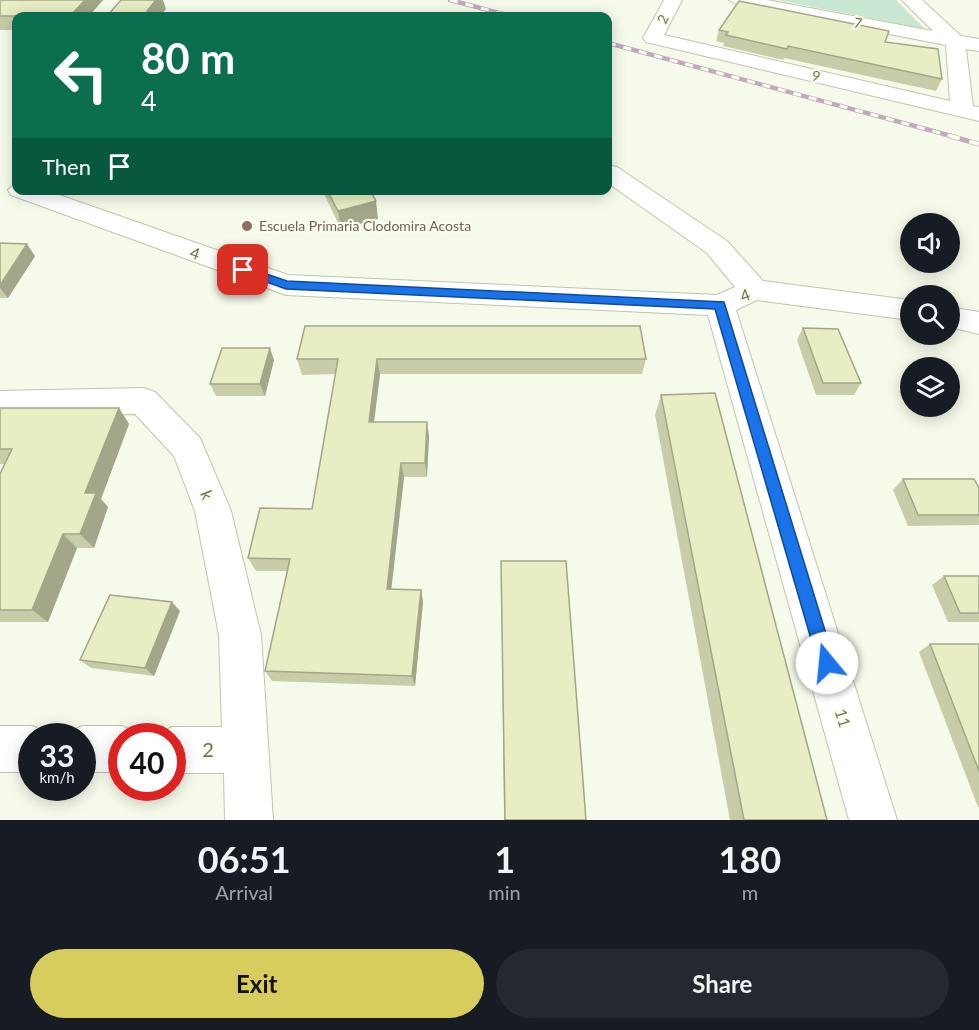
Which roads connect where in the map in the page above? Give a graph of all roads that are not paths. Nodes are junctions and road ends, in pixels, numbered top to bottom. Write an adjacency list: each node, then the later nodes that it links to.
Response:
1 (673, 0): 4 (street, 2)
2 (738, 0): 5 (street, 7)
3 (911, 0): 5 (street)
4 (653, 38): 7 (street, 9)
5 (956, 42): 6 (street, 7); 7 (street)
6 (979, 45)
7 (971, 112)
8 (612, 175): 10 (street)
9 (32, 195): 11 (street, 4)
10 (754, 290): 11 (street, 4); 12 (street, 4)
11 (720, 305): 21 (street, 11)
12 (900, 309)
13 (960, 319): 14 (street)
14 (979, 323)
15 (0, 404): 19 (street, k)
16 (0, 748): 17 (street)
17 (18, 749)
18 (186, 750): 19 (street, 2)
19 (244, 750): 20 (street, k)
20 (249, 820)
21 (873, 820)

